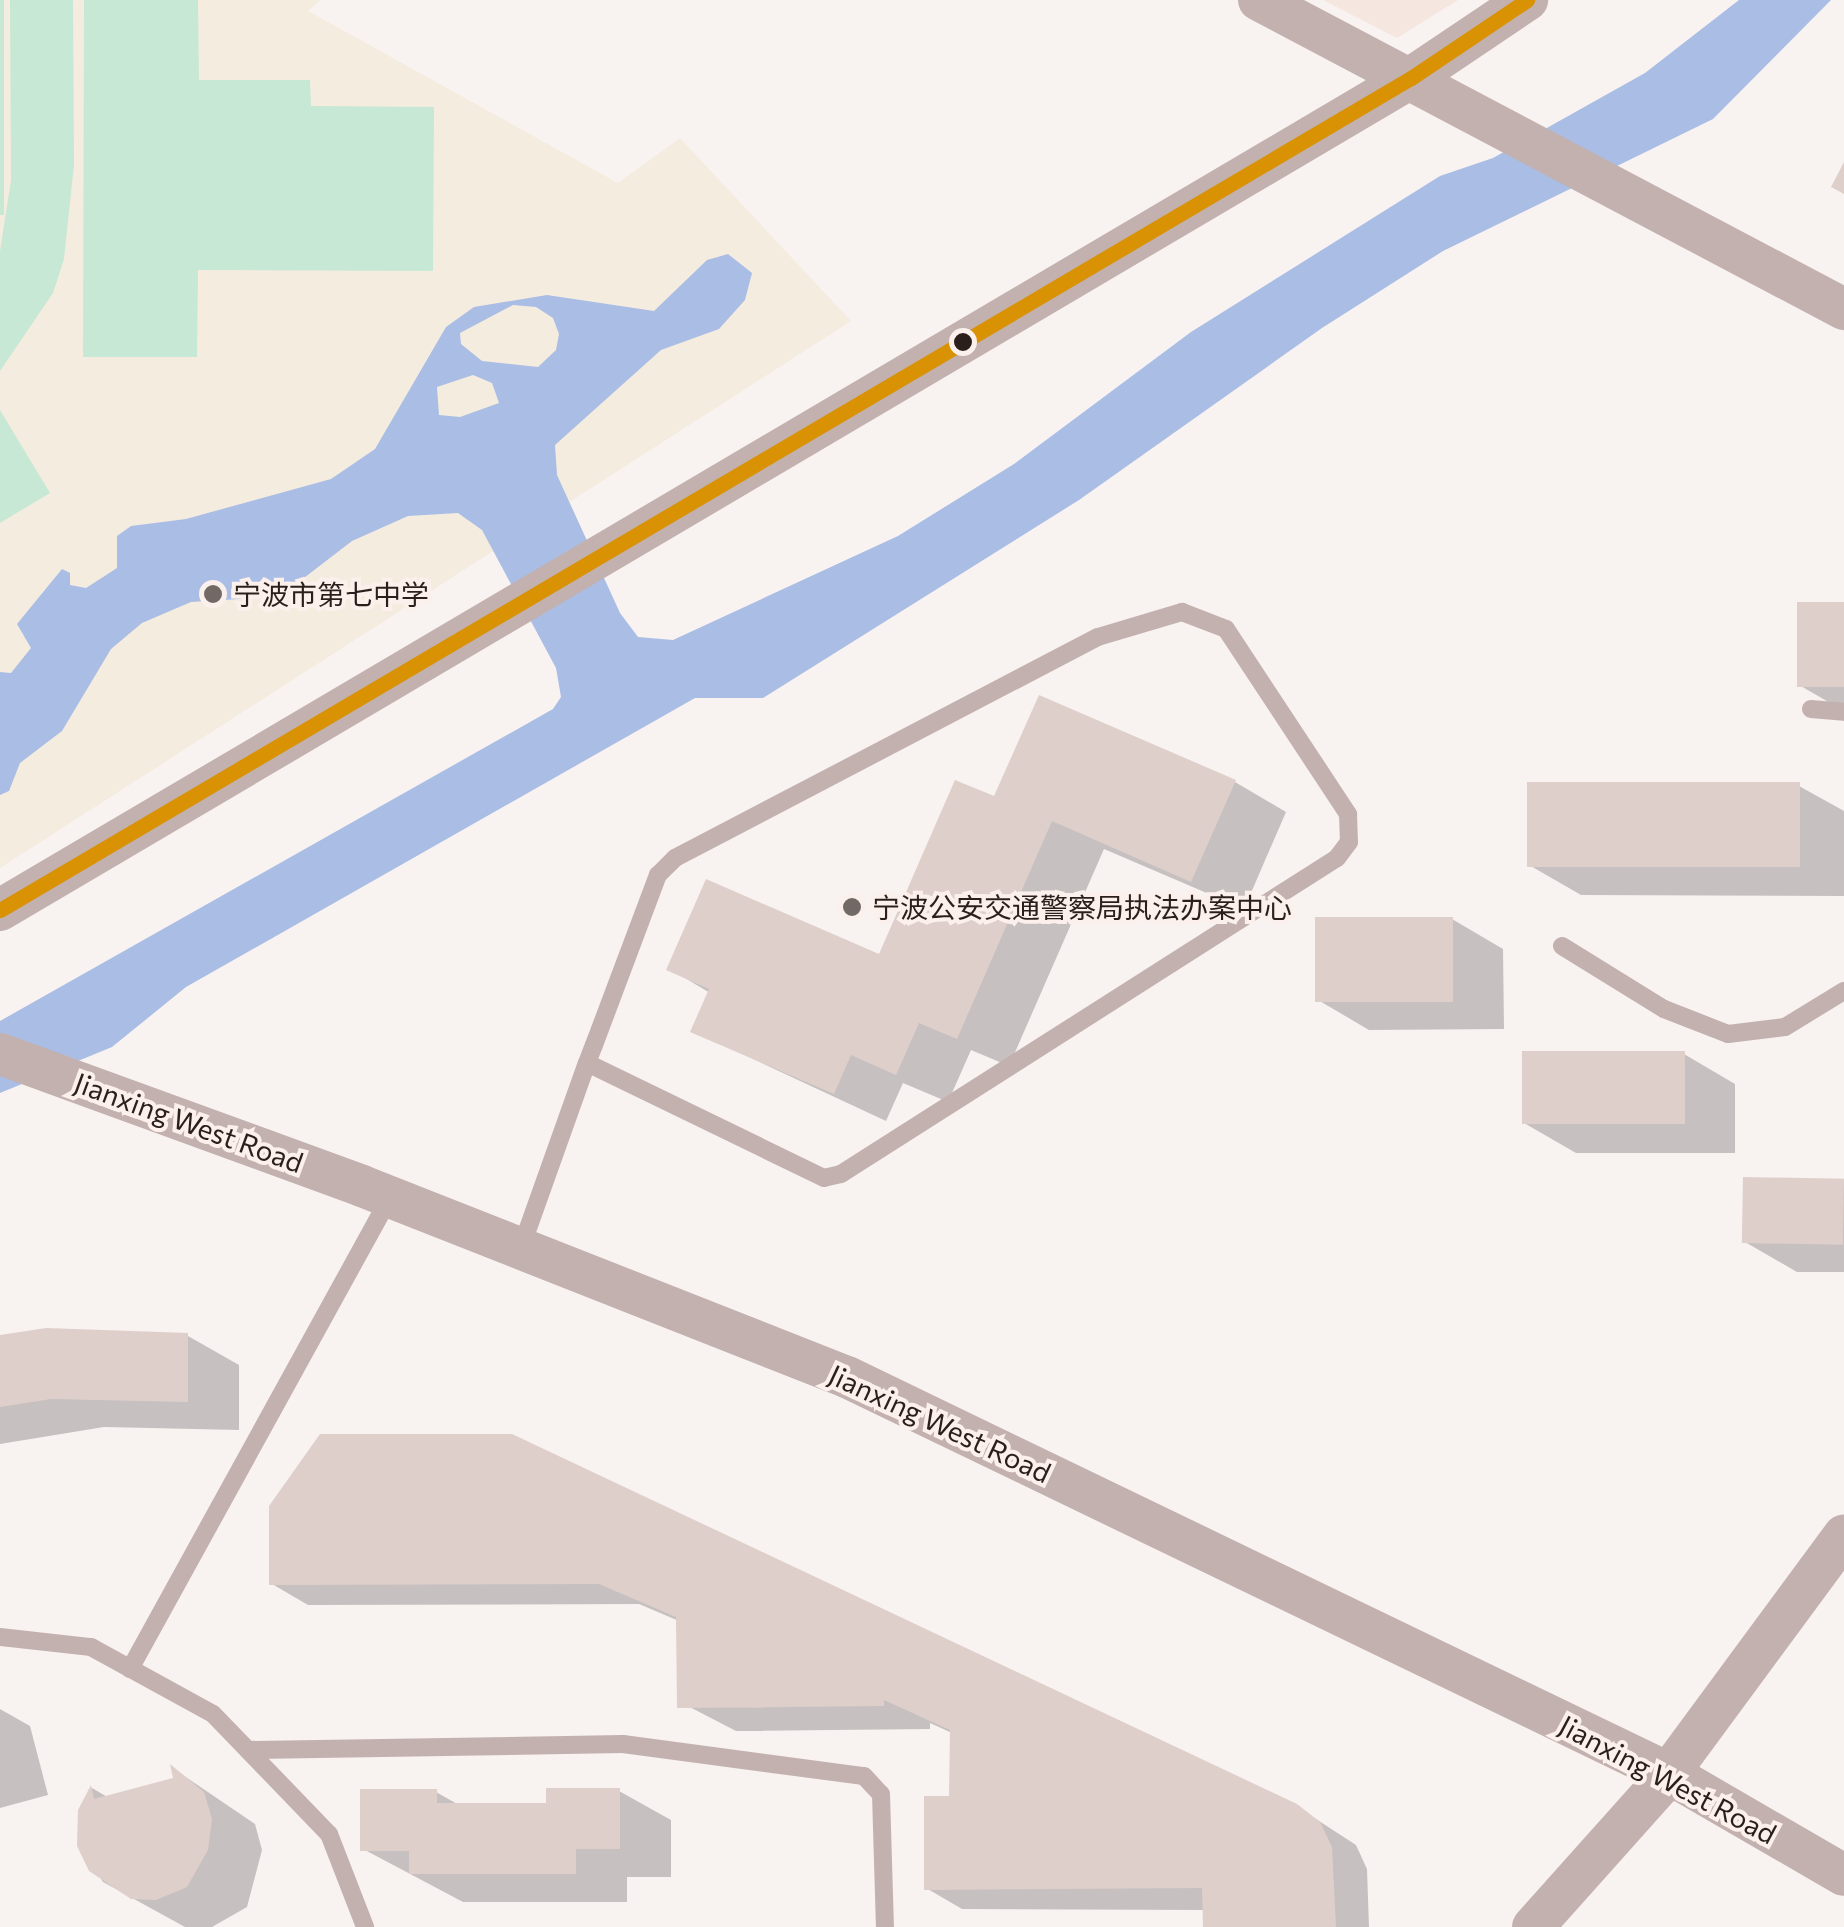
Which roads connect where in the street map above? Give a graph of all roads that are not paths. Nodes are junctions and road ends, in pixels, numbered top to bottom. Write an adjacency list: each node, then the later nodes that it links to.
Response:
1 (1259, 0): 3 (street)
2 (1527, 0): 3 (street)
3 (1411, 78): 4 (street); 7 (street)
4 (1844, 308)
5 (1812, 709): 6 (lane)
6 (1844, 712)
7 (0, 910)
8 (1562, 946): 9 (lane)
9 (1844, 991)
10 (0, 1054): 12 (street, Jianxing West Road)
11 (587, 1063): 11 (lane); 13 (lane)
12 (390, 1197): 13 (street, Jianxing West Road); 16 (lane)
13 (520, 1248): 18 (street, Jianxing West Road)
14 (1844, 1535): 18 (street)
15 (0, 1637): 16 (lane)
16 (130, 1669): 17 (lane)
17 (248, 1750): 20 (lane); 21 (lane)
18 (1668, 1773): 19 (street, Jianxing West Road); 22 (street)
19 (1844, 1875)
20 (364, 1927)
21 (885, 1927)
22 (1533, 1927)

